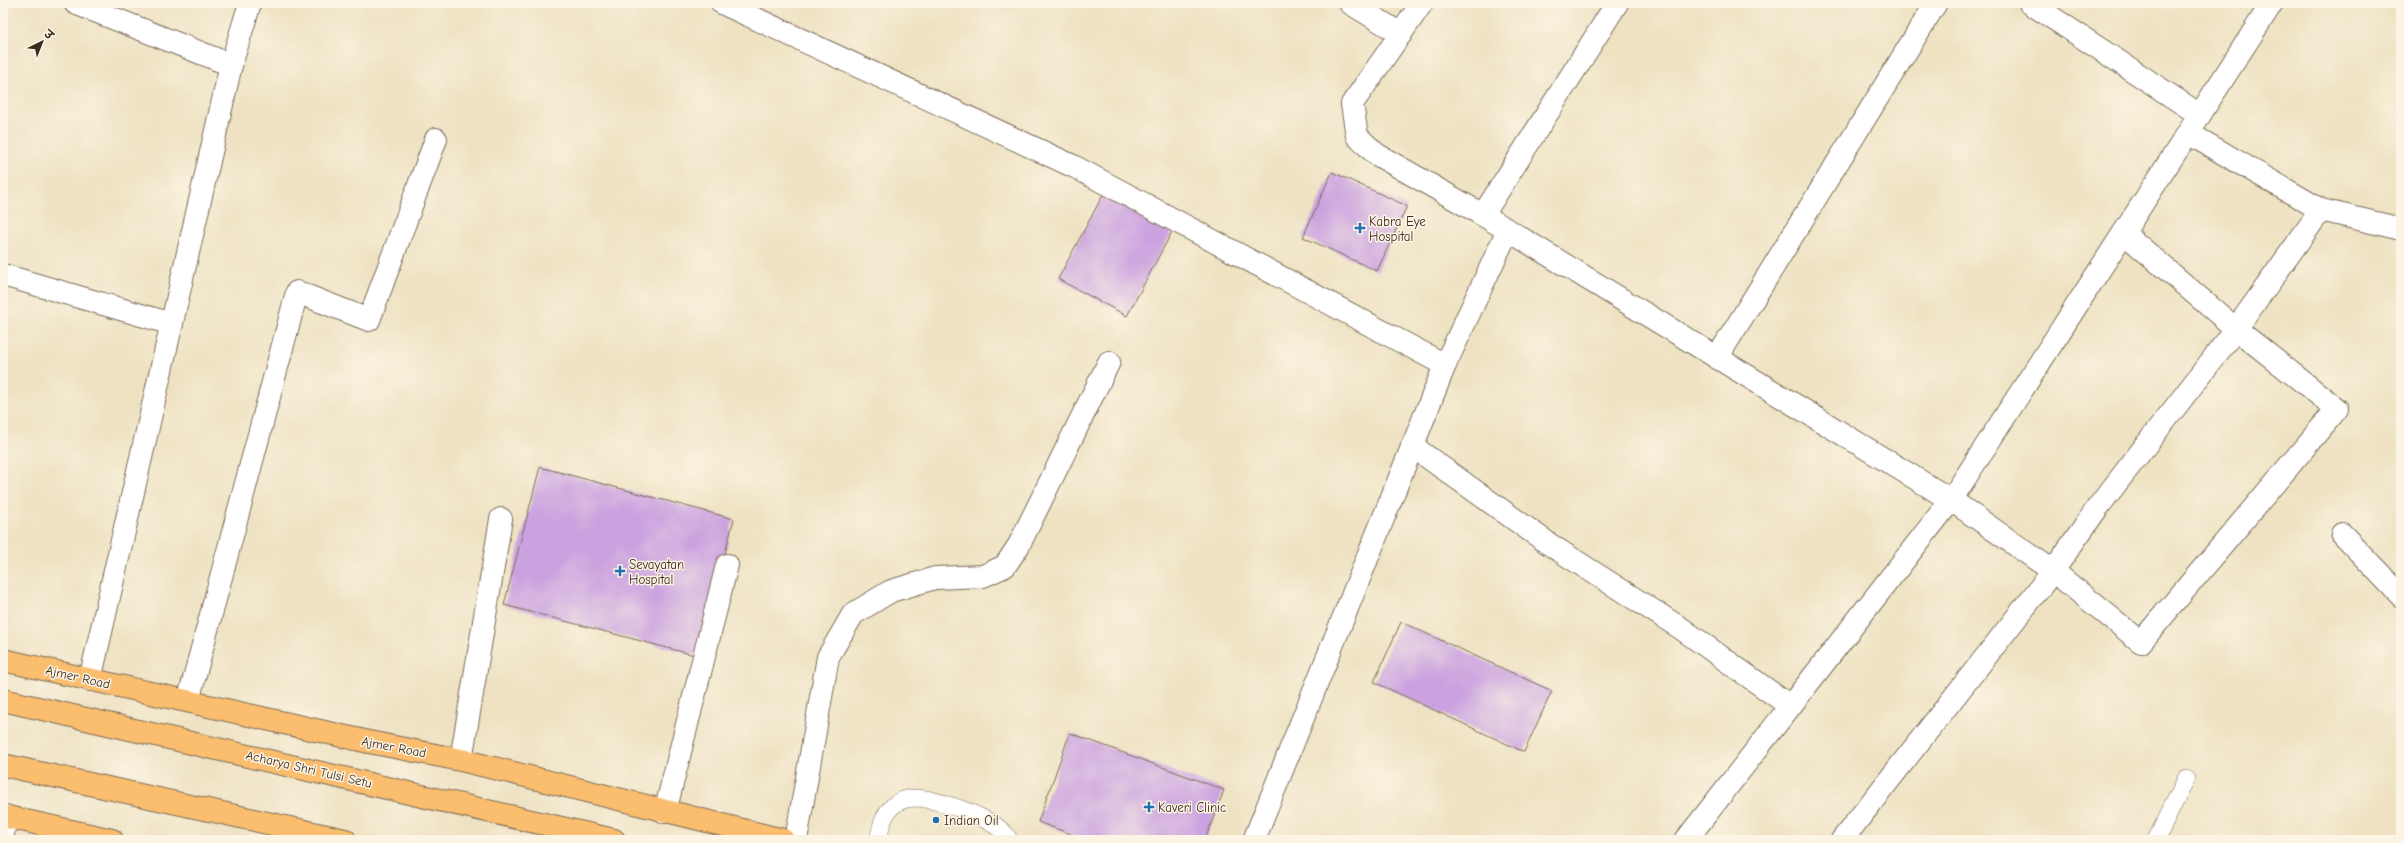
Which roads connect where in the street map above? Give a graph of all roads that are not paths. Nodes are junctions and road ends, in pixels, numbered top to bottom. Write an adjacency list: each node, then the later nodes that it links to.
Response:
1 (75, 3): 11 (street)
2 (250, 3): 11 (street)
3 (722, 3): 24 (street)
4 (1350, 3): 10 (street)
5 (1422, 3): 10 (street)
6 (1617, 3): 15 (street)
7 (1936, 3): 22 (street)
8 (2030, 3): 12 (street)
9 (2272, 3): 12 (street)
10 (1401, 34): 15 (street)
11 (231, 65): 20 (street)
12 (2194, 124): 14 (street); 18 (street)
13 (436, 139): 35 (street)
14 (2321, 210): 16 (street); 21 (street)
15 (1483, 215): 17 (street)
16 (2401, 229)
17 (1508, 230): 22 (street); 24 (street)
18 (2124, 233): 21 (street); 26 (street)
19 (3, 275): 20 (street)
20 (172, 324): 33 (street)
21 (2236, 329): 30 (street); 30 (street)
22 (1716, 358): 26 (street)
23 (1109, 362): 46 (street)
24 (1445, 365): 25 (street)
25 (1412, 446): 36 (street); 49 (street)
26 (1951, 500): 30 (street); 36 (street)
27 (501, 519): 37 (street)
28 (2342, 534): 31 (street)
29 (727, 565): 40 (street)
30 (2053, 571): 51 (street)
31 (2401, 596)
32 (3, 660): 33 (highway, Ajmer Road)
33 (90, 680): 35 (highway, Ajmer Road)
34 (3, 700): 44 (highway, Acharya Shri Tulsi Setu)
35 (188, 701): 37 (highway, Ajmer Road)
36 (1790, 706): 50 (street)
37 (460, 760): 40 (highway, Ajmer Road)
38 (3, 765): 43 (highway)
39 (2186, 779): 52 (lane)
40 (665, 812): 45 (highway, Ajmer Road)
41 (4, 822): 42 (highway)
42 (112, 840)
43 (345, 840)
44 (614, 840)
45 (783, 840)
46 (796, 840)
47 (878, 840): 48 (lane)
48 (1009, 840)
49 (1254, 840)
50 (1686, 840)
51 (1842, 840)
52 (2156, 840)

